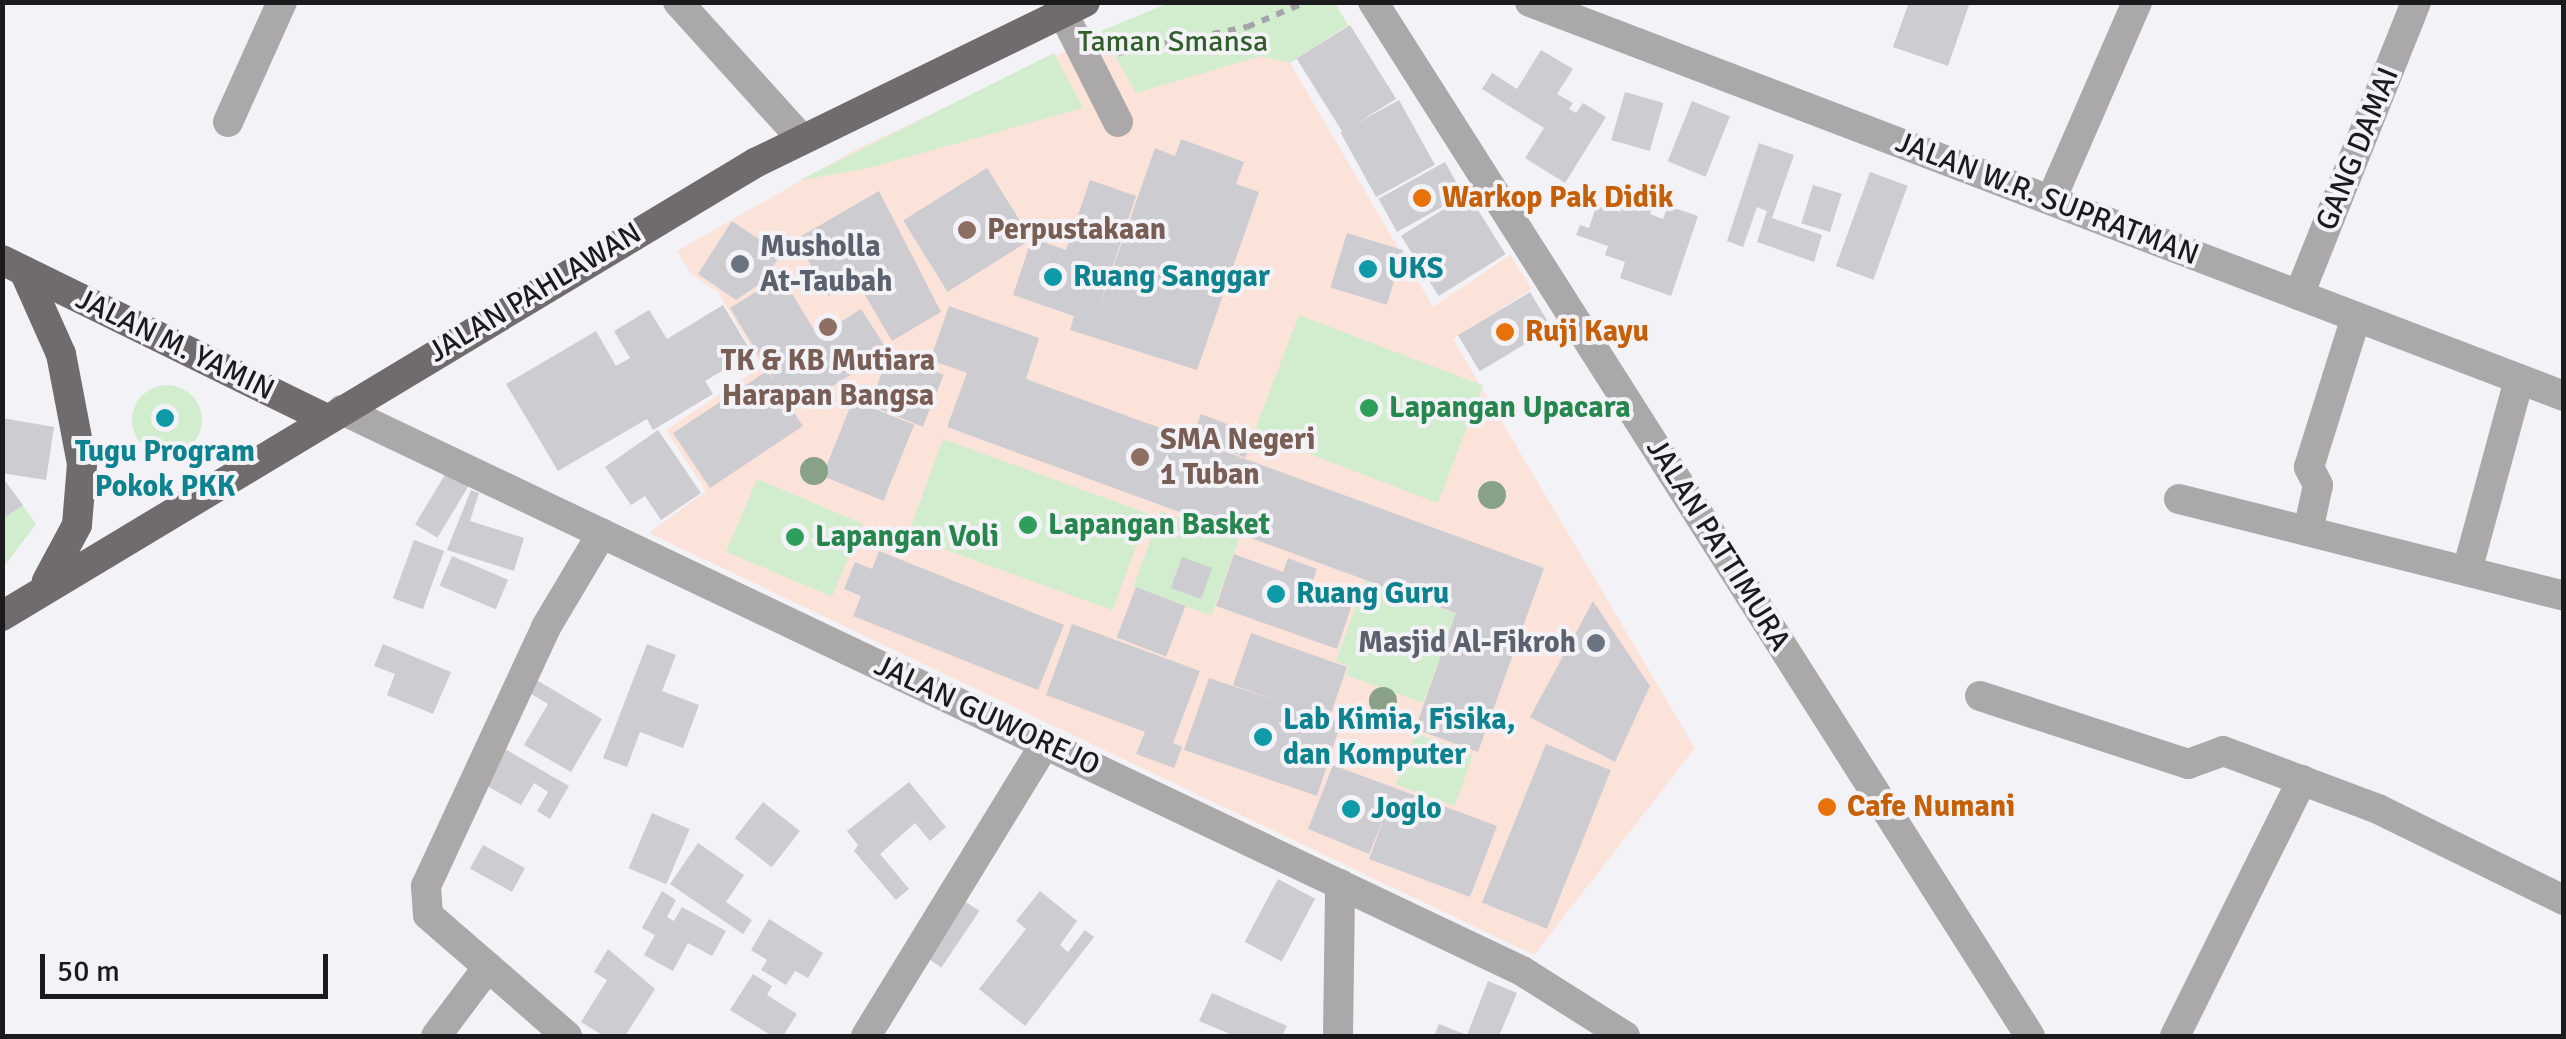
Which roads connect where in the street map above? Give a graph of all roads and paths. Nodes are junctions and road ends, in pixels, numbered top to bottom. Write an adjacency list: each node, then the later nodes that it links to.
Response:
1 (282, 2): 10 (street)
2 (678, 2): 12 (street)
3 (1306, 2): 9 (path)
4 (1373, 2): 38 (street, JALAN PATTIMURA)
5 (1530, 2): 13 (street, JALAN W.R. SUPRATMAN)
6 (2137, 2): 13 (street)
7 (2416, 2): 15 (street, GANG DAMAI)
8 (1074, 8): 9 (street); 12 (main road, JALAN PAHLAWAN)
9 (1089, 65): 11 (street)
10 (228, 122)
11 (1118, 122)
12 (802, 138): 19 (main road, JALAN PAHLAWAN)
13 (2051, 200): 15 (street, JALAN W.R. SUPRATMAN)
14 (13, 265): 19 (main road, JALAN M. YAMIN); 24 (main road, JALAN M. YAMIN)
15 (2298, 295): 16 (street, JALAN W.R. SUPRATMAN)
16 (2356, 317): 17 (street, JALAN W.R. SUPRATMAN); 21 (street)
17 (2519, 379): 18 (street, JALAN W.R. SUPRATMAN); 23 (street)
18 (2564, 396)
19 (334, 414): 22 (street, JALAN GUWOREJO); 24 (main road, JALAN PAHLAWAN)
20 (2179, 498): 21 (street)
21 (2308, 531): 23 (street)
22 (602, 533): 28 (street, JALAN GUWOREJO); 32 (street)
23 (2467, 572): 25 (street)
24 (42, 588): 26 (main road, JALAN PAHLAWAN)
25 (2564, 596)
26 (2, 616)
27 (1980, 696): 29 (street)
28 (1045, 744): 30 (street, JALAN GUWOREJO); 33 (street)
29 (2302, 780): 31 (street); 39 (street)
30 (1340, 884): 36 (street); 37 (street, JALAN GUWOREJO)
31 (2564, 900)
32 (488, 968): 34 (street); 35 (street)
33 (879, 1031)
34 (436, 1036)
35 (567, 1036)
36 (1338, 1036)
37 (1625, 1036)
38 (2030, 1036)
39 (2175, 1036)

